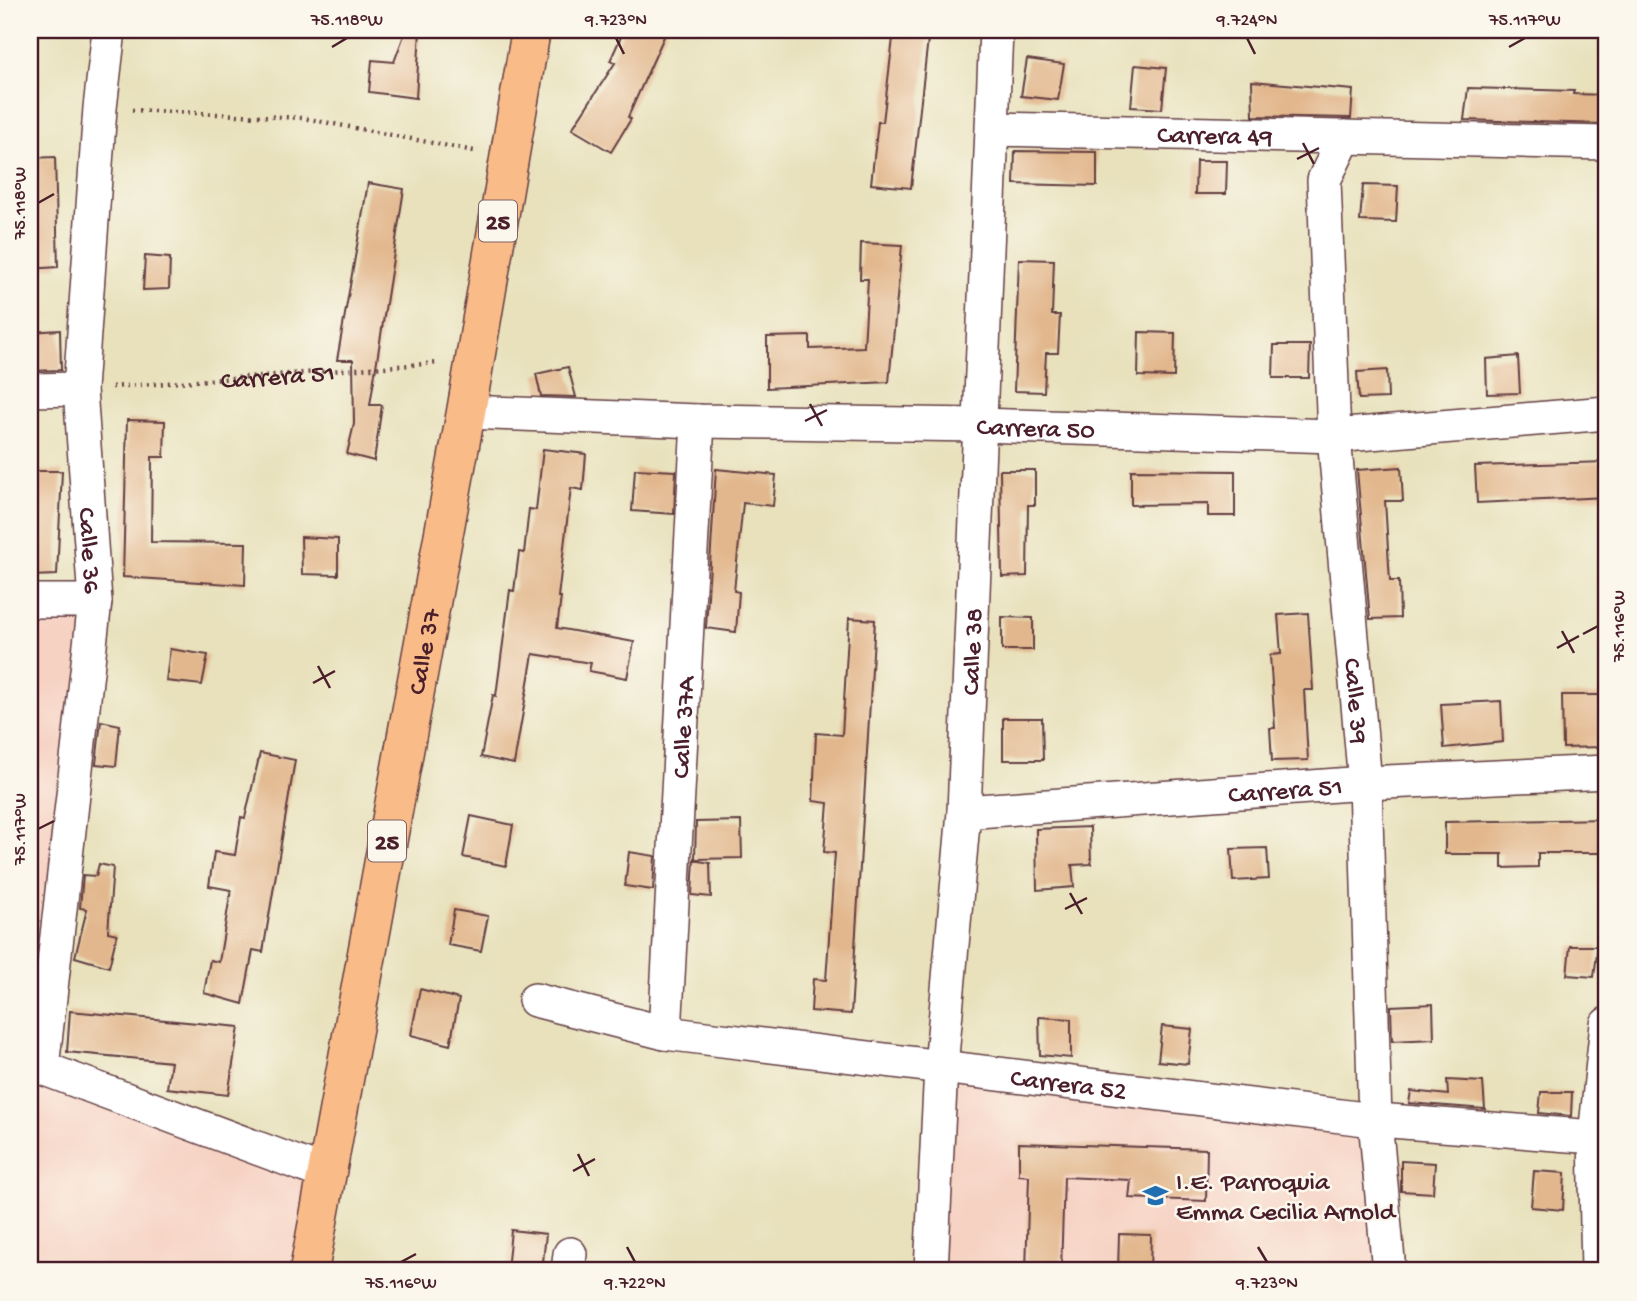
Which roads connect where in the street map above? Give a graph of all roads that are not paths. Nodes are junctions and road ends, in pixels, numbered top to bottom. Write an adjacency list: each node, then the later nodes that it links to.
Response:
1 (109, 30): 7 (street, Calle 36)
2 (531, 30): 9 (main road, Calle 37 / 25)
3 (996, 30): 4 (street, Calle 38)
4 (993, 129): 5 (street, Carrera 49); 12 (street, Calle 38)
5 (1345, 137): 6 (street, Carrera 49); 13 (street, Calle 39)
6 (1607, 143)
7 (80, 389): 8 (street); 15 (street, Calle 36)
8 (30, 390)
9 (466, 412): 11 (street, Carrera 50); 25 (main road, Calle 37 / 25)
10 (1607, 413): 13 (street, Carrera 50)
11 (698, 421): 12 (street, Carrera 50); 21 (street, Calle 37A)
12 (980, 425): 13 (street, Carrera 50); 18 (street, Calle 38)
13 (1334, 436): 17 (street, Calle 39)
14 (30, 601): 15 (street)
15 (95, 601): 25 (street, Calle 36)
16 (1607, 772): 17 (street, Carrera 51)
17 (1365, 783): 18 (street, Carrera 51); 23 (street, Calle 39)
18 (964, 812): 22 (street, Calle 38)
19 (535, 1000): 21 (street, Carrera 52)
20 (1607, 1024): 24 (street)
21 (665, 1032): 22 (street, Carrera 52)
22 (941, 1067): 23 (street, Carrera 52); 27 (street, Calle 38)
23 (1375, 1120): 24 (street, Carrera 52); 28 (street, Calle 39)
24 (1601, 1137): 29 (street)
25 (327, 1174): 26 (main road, Calle 37 / 25)
26 (309, 1271)
27 (931, 1271)
28 (1389, 1271)
29 (1598, 1271)

